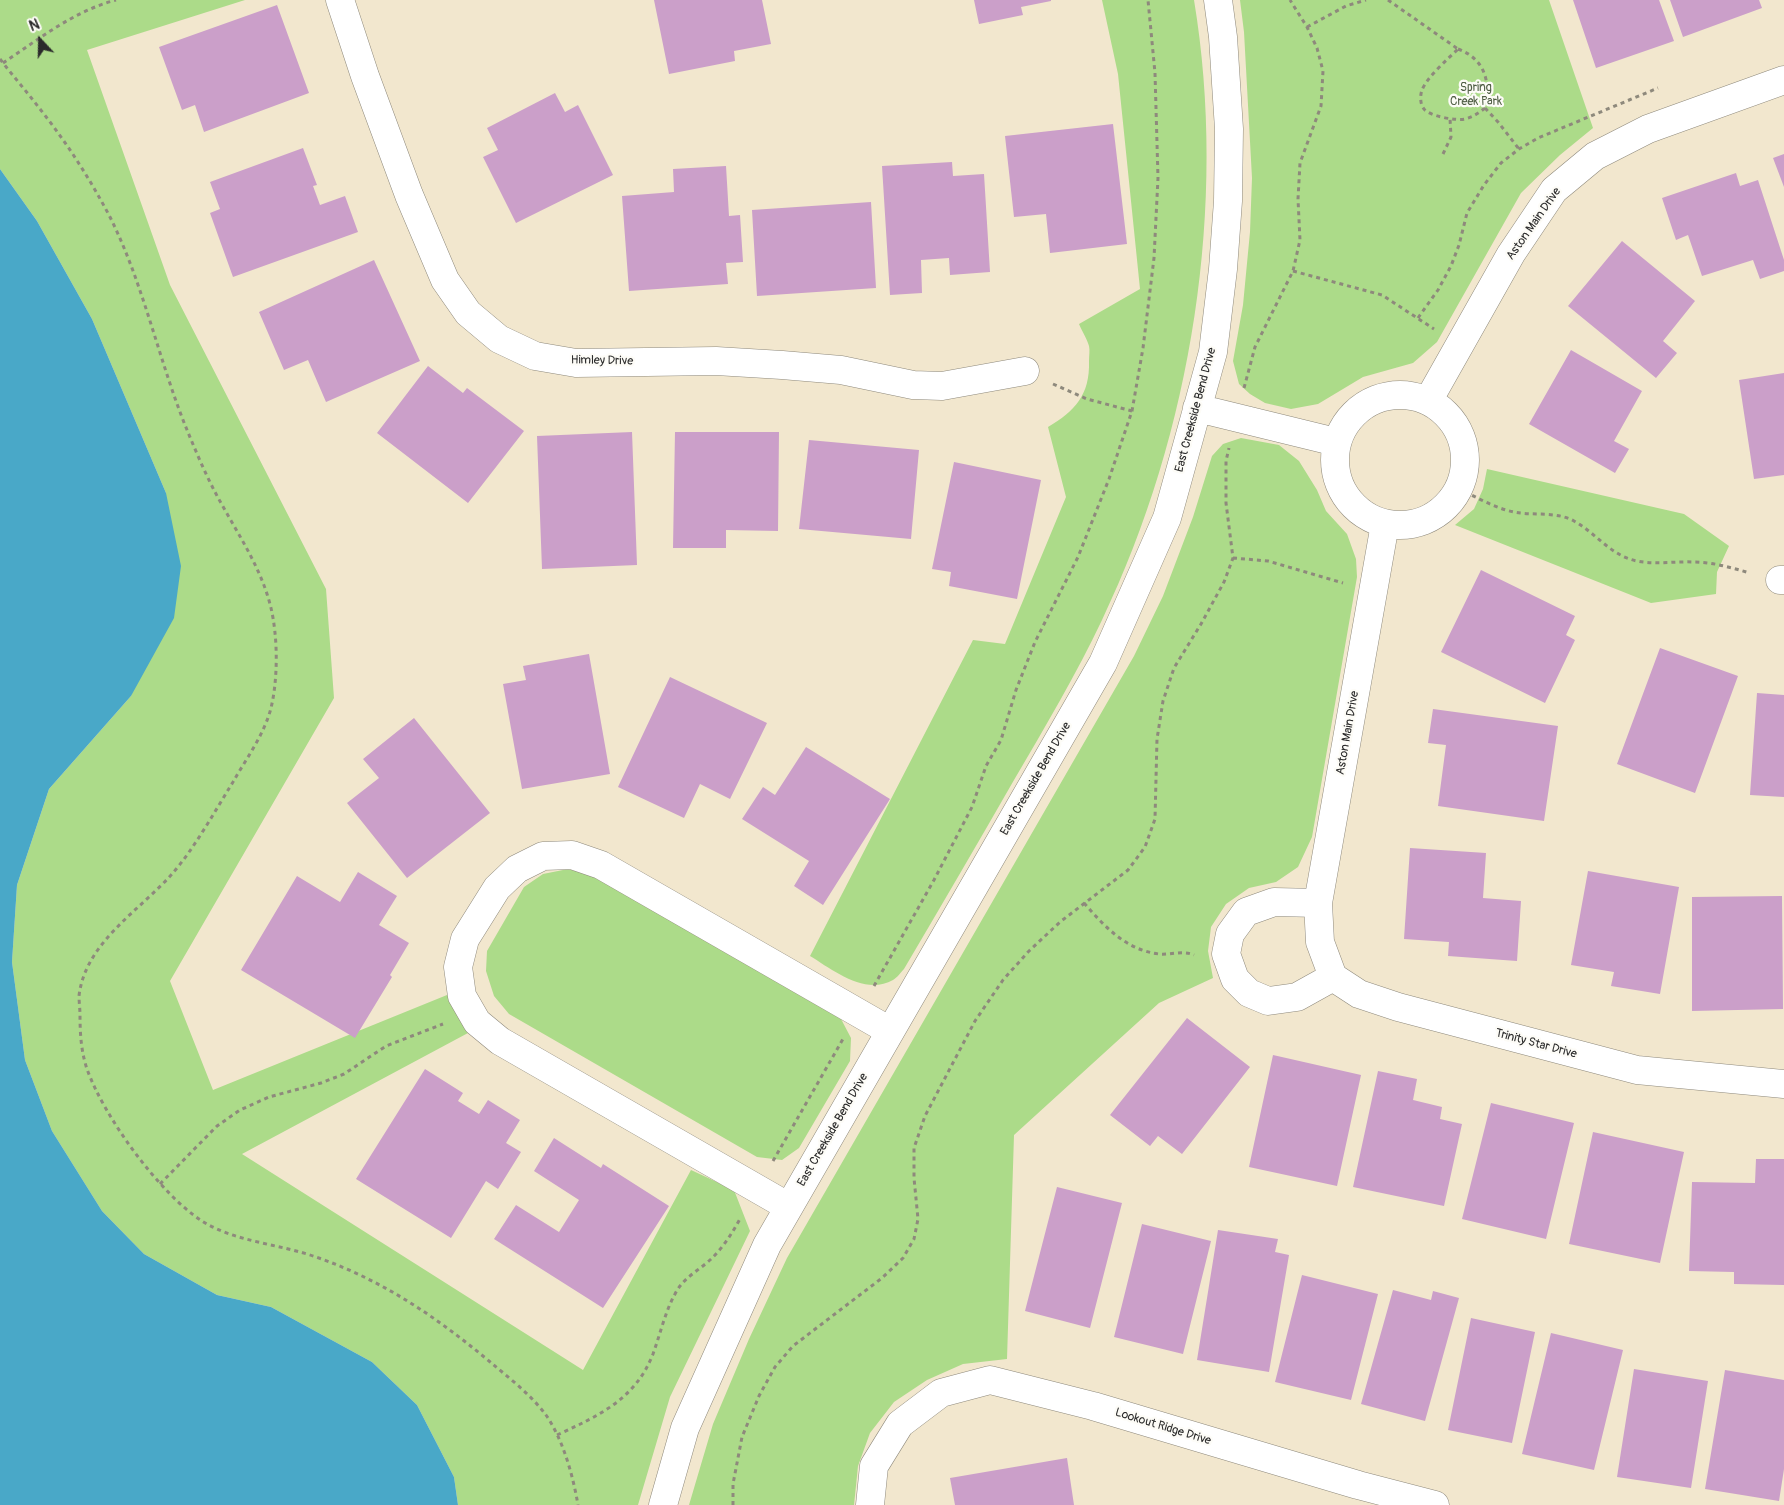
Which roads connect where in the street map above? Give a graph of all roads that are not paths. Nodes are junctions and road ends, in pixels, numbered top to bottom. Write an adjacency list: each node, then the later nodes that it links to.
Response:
1 (340, 0): 4 (street, Himley Drive)
2 (1218, 0): 6 (street, East Creekside Bend Drive)
3 (1784, 80): 5 (street, Aston Main Drive)
4 (1025, 371)
5 (1428, 401): 7 (street); 8 (street)
6 (1197, 408): 7 (street); 11 (street, East Creekside Bend Drive)
7 (1336, 442): 8 (street)
8 (1385, 524): 9 (street, Aston Main Drive)
9 (1318, 903): 10 (street, Aston Main Drive); 10 (street)
10 (1333, 977): 12 (street, Trinity Star Drive)
11 (890, 1032): 13 (street, East Creekside Bend Drive); 13 (street)
12 (1784, 1084)
13 (789, 1207): 14 (street, East Creekside Bend Drive)
14 (663, 1505)
15 (870, 1505): 16 (street, Lookout Ridge Drive)
16 (1434, 1505)

